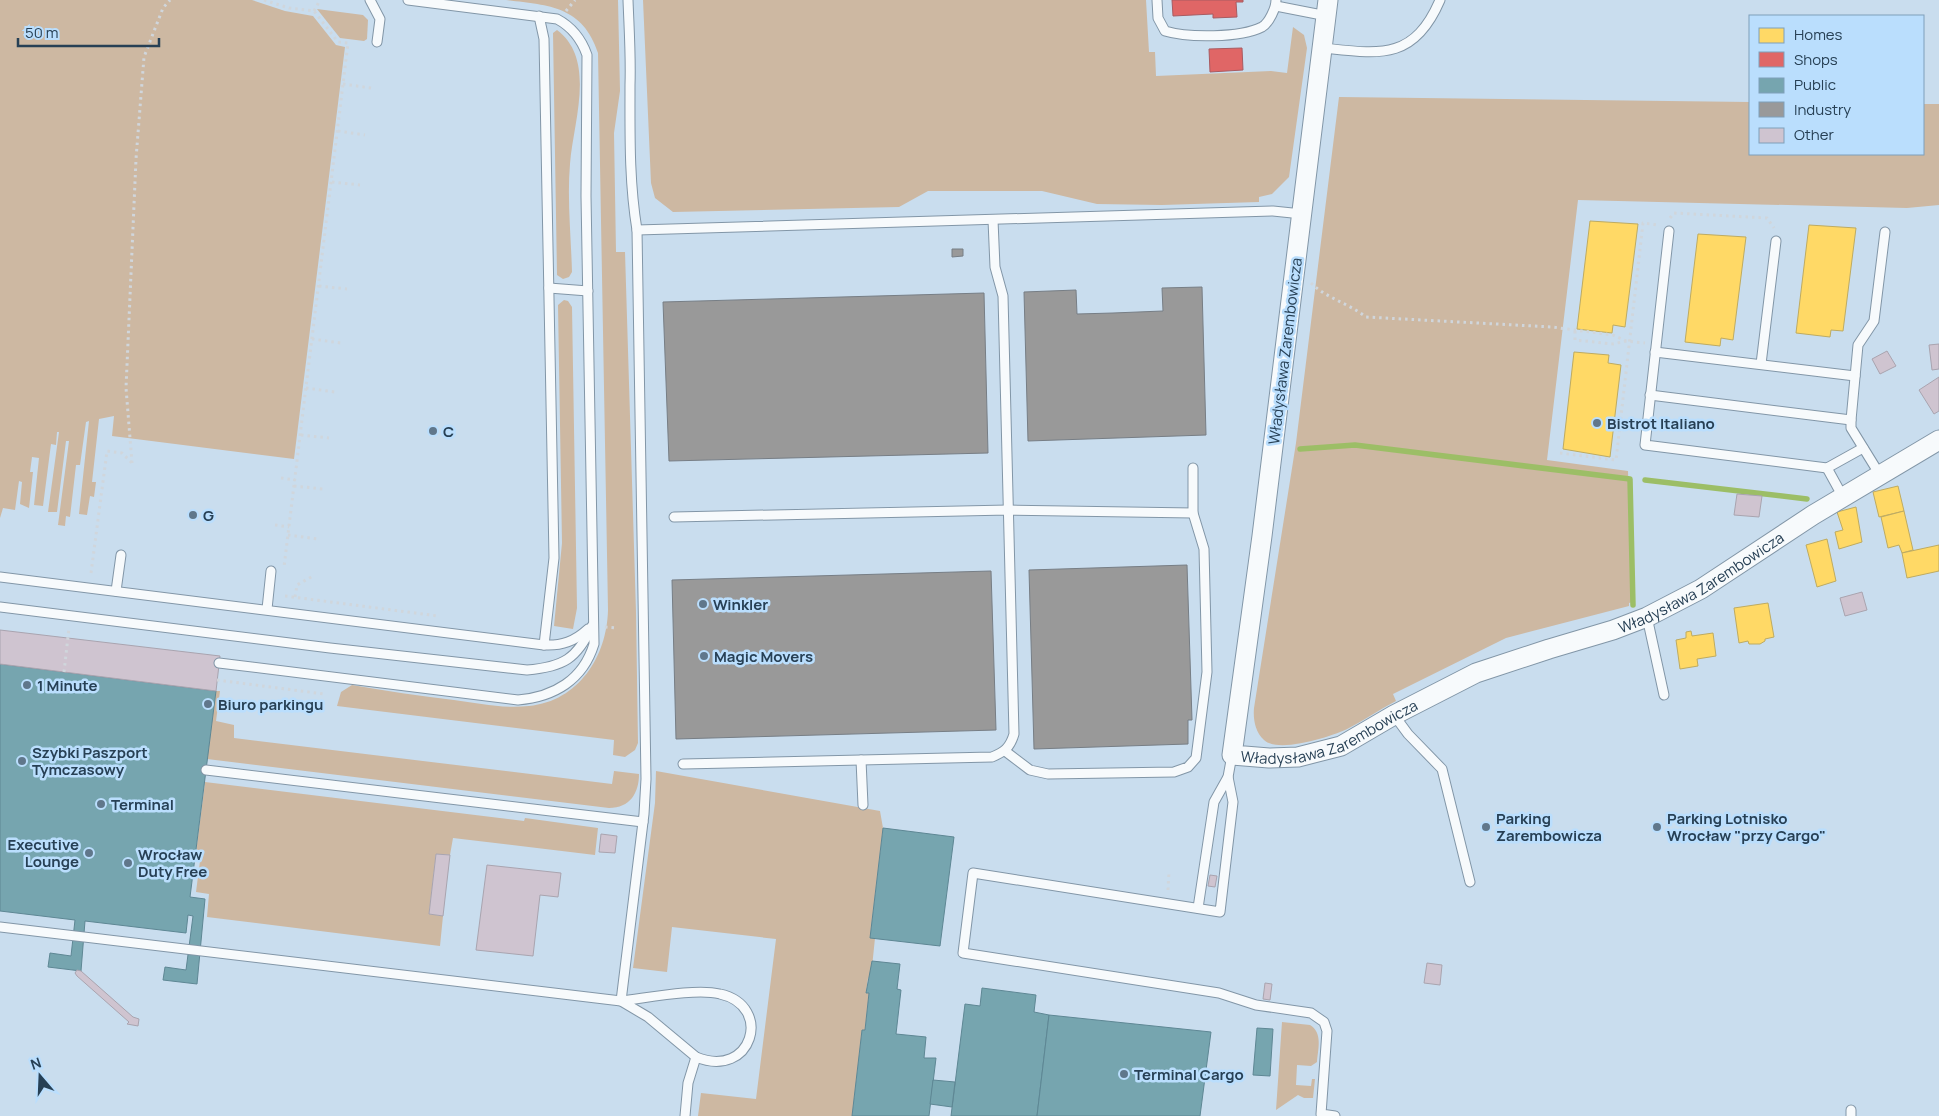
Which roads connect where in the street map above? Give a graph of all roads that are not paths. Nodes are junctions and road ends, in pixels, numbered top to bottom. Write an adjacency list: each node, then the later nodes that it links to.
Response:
1 (370, 0): 9 (lane)
2 (408, 0): 8 (lane)
3 (628, 0): 14 (lane)
4 (1157, 0): 6 (lane)
5 (1440, 0): 10 (lane)
6 (1276, 3): 7 (lane)
7 (1328, 8): 10 (street, Władysława Zarembowicza)
8 (539, 16): 17 (lane); 18 (lane)
9 (377, 42)
10 (1323, 48): 11 (street, Władysława Zarembowicza)
11 (1302, 214): 12 (lane); 46 (street, Władysława Zarembowicza)
12 (993, 220): 14 (lane); 30 (lane)
13 (1669, 229): 19 (lane)
14 (636, 230): 52 (lane)
15 (1885, 232): 21 (lane)
16 (1776, 241): 20 (lane)
17 (549, 288): 18 (lane); 41 (lane)
18 (588, 291): 40 (lane)
19 (1655, 348): 20 (lane); 22 (lane)
20 (1761, 364): 21 (lane)
21 (1855, 376): 23 (lane)
22 (1650, 395): 23 (lane); 27 (lane)
23 (1851, 420): 25 (lane)
24 (1939, 440): 28 (street, Władysława Zarembowicza)
25 (1863, 448): 27 (lane); 28 (lane)
26 (1193, 468): 31 (lane)
27 (1827, 468): 29 (lane)
28 (1880, 474): 29 (street, Władysława Zarembowicza)
29 (1843, 497): 39 (street, Władysława Zarembowicza)
30 (1008, 510): 31 (lane); 32 (lane); 45 (lane)
31 (1193, 513): 45 (lane)
32 (674, 517)
33 (121, 555): 36 (lane)
34 (271, 571): 38 (lane)
35 (0, 577): 36 (lane)
36 (116, 591): 38 (lane)
37 (0, 606): 40 (lane)
38 (267, 609): 41 (lane)
39 (1647, 617): 43 (lane); 44 (street, Władysława Zarembowicza)
40 (592, 625): 41 (lane); 42 (lane)
41 (544, 645)
42 (219, 663)
43 (1664, 695)
44 (1394, 715): 46 (street, Władysława Zarembowicza); 53 (lane)
45 (1005, 751): 47 (lane)
46 (1232, 755): 50 (lane)
47 (861, 760): 48 (lane); 51 (lane)
48 (684, 764)
49 (206, 770): 52 (lane)
50 (1228, 777): 54 (lane); 54 (lane)
51 (863, 805)
52 (643, 822): 56 (lane)
53 (1470, 882)
54 (1198, 908): 59 (lane)
55 (0, 927): 56 (lane)
56 (621, 1001): 57 (lane); 57 (lane)
57 (696, 1057): 58 (lane)
58 (684, 1116)
59 (1335, 1116)

